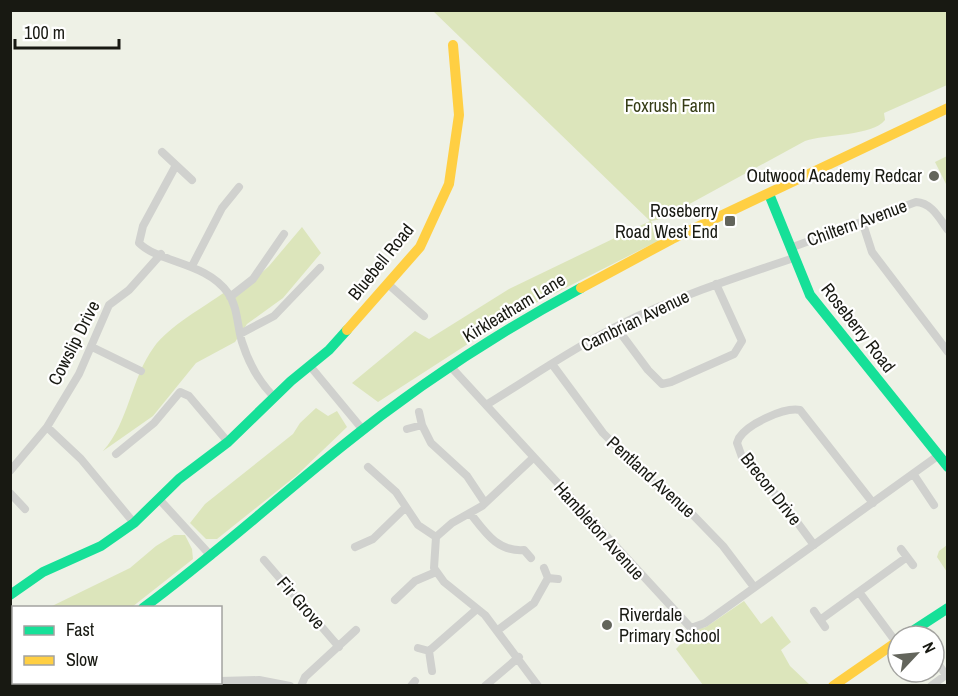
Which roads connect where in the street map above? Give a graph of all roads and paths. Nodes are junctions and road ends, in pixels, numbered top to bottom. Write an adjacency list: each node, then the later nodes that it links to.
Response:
1 (453, 45): 15 (street, Bluebell Road)
2 (948, 108): 7 (street, Kirkleatham Lane)
3 (162, 152): 4 (street)
4 (175, 167): 5 (street); 12 (street)
5 (192, 180)
6 (239, 187): 13 (street)
7 (769, 194): 11 (street, Roseberry Road); 25 (street, Kirkleatham Lane)
8 (862, 221): 9 (street, Chiltern Avenue); 11 (street, Chiltern Avenue); 22 (street)
9 (948, 230)
10 (284, 234): 17 (street)
11 (792, 253): 16 (street, Cambrian Avenue); 36 (street, Roseberry Road)
12 (161, 254): 13 (street); 21 (street, Cowslip Drive)
13 (192, 266): 17 (street)
14 (320, 268): 20 (street)
15 (388, 284): 18 (street); 24 (street, Bluebell Road)
16 (716, 284): 19 (street, Cambrian Avenue); 19 (street)
17 (230, 297): 20 (street)
18 (424, 316)
19 (616, 327): 23 (street, Cambrian Avenue)
20 (240, 334): 27 (street)
21 (92, 347): 26 (street); 31 (street, Cowslip Drive)
22 (948, 352)
23 (552, 364): 28 (street, Cambrian Avenue); 64 (street, Pentland Avenue)
24 (310, 366): 27 (street, Bluebell Road); 33 (street)
25 (451, 367): 28 (street, Hambleton Avenue); 33 (street, Kirkleatham Lane)
26 (141, 371)
27 (274, 398): 34 (street)
28 (486, 405): 37 (street, Hambleton Avenue)
29 (419, 412): 30 (street)
30 (422, 425): 32 (street); 44 (street)
31 (47, 427): 40 (street, Cowslip Drive); 50 (street)
32 (407, 429)
33 (363, 430): 55 (street, Kirkleatham Lane)
34 (228, 442): 35 (street); 43 (street)
35 (116, 454)
36 (939, 455): 39 (street, Roseberry Road); 41 (street, Hambleton Avenue)
37 (533, 458): 44 (street); 64 (street, Hambleton Avenue)
38 (368, 467): 47 (street)
39 (948, 467)
40 (10, 471)
41 (914, 475): 45 (street, Hambleton Avenue); 46 (street)
42 (10, 493): 48 (street)
43 (159, 499): 50 (street); 55 (street)
44 (485, 502): 49 (street)
45 (873, 503): 52 (street, Hambleton Avenue); 52 (street, Brecon Drive)
46 (934, 505)
47 (406, 507): 51 (street); 53 (street)
48 (26, 508)
49 (470, 513): 51 (street); 57 (street)
50 (134, 523): 65 (street)
51 (436, 537): 61 (street)
52 (814, 545): 64 (street, Hambleton Avenue)
53 (355, 547)
54 (901, 549): 56 (street)
55 (212, 556): 68 (street, Kirkleatham Lane)
56 (908, 557): 59 (street); 66 (street)
57 (531, 558)
58 (264, 560): 76 (street, Fir Grove)
59 (913, 565)
60 (544, 567): 62 (street)
61 (436, 572): 67 (street); 70 (street)
62 (548, 578): 63 (street); 75 (street)
63 (558, 579)
64 (754, 587)
65 (12, 592)
66 (859, 592): 71 (street); 72 (street)
67 (395, 600)
68 (146, 606)
69 (948, 608): 73 (street)
70 (477, 609): 75 (street); 79 (street)
71 (814, 611)
72 (892, 624)
73 (925, 624)
74 (356, 630): 76 (street)
75 (498, 630): 80 (street)
76 (339, 647): 84 (street)
77 (418, 648): 79 (street)
78 (886, 650): 87 (street)
79 (429, 651): 81 (street)
80 (519, 657): 85 (street); 86 (street)
81 (432, 671)
82 (222, 679): 83 (street)
83 (290, 686)
84 (301, 686)
85 (485, 686)
86 (538, 686)
87 (833, 686)

